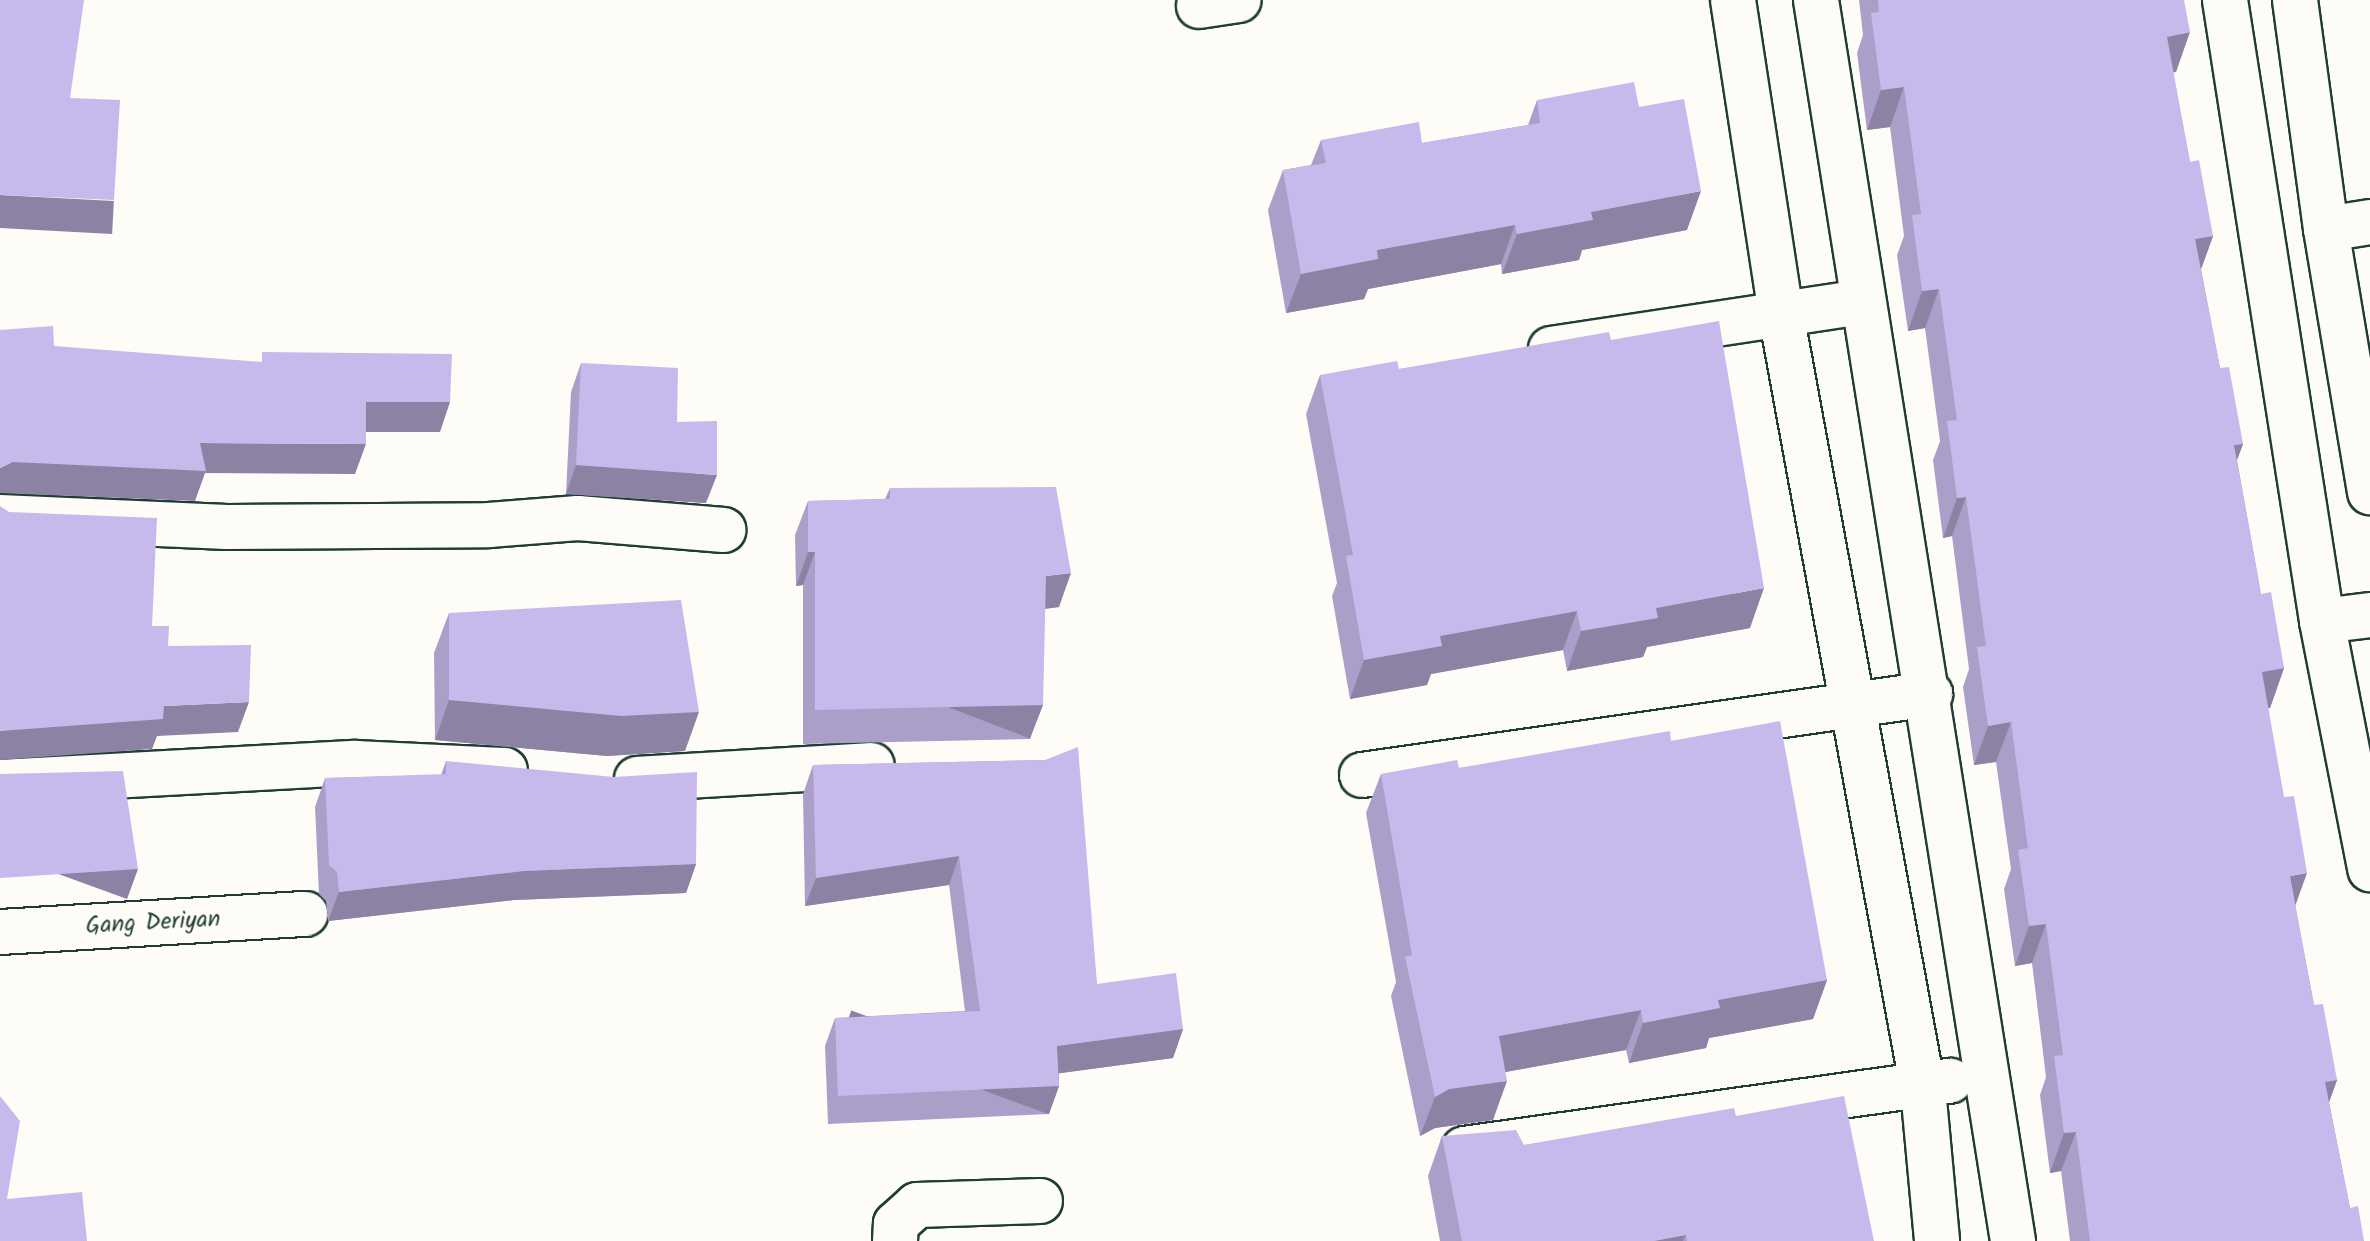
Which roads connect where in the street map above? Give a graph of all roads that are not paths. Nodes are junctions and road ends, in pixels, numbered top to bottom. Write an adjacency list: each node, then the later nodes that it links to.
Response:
1 (1733, 0): 8 (street)
2 (1816, 0): 7 (street)
3 (2225, 0): 14 (street)
4 (2295, 0): 6 (street)
5 (2370, 222): 6 (street)
6 (2326, 229): 10 (street)
7 (1861, 302): 8 (street); 15 (street)
8 (1781, 314): 9 (street); 16 (street)
9 (1516, 355)
10 (2370, 492)
11 (0, 517): 12 (street)
12 (724, 530)
13 (2370, 615): 14 (street)
14 (2322, 621): 22 (street)
15 (1930, 694): 16 (street); 25 (street)
16 (1850, 705): 19 (street); 26 (street)
17 (909, 765): 20 (street)
18 (544, 775): 21 (street)
19 (1362, 775)
20 (590, 780)
21 (0, 782)
22 (2370, 869)
23 (305, 914): 24 (street, Gang Deriyan)
24 (0, 932)
25 (1983, 1072): 26 (street); 31 (street)
26 (1923, 1089): 27 (street); 30 (street)
27 (1438, 1153)
28 (1040, 1201): 29 (street)
29 (895, 1241)
30 (1937, 1241)
31 (2013, 1241)

